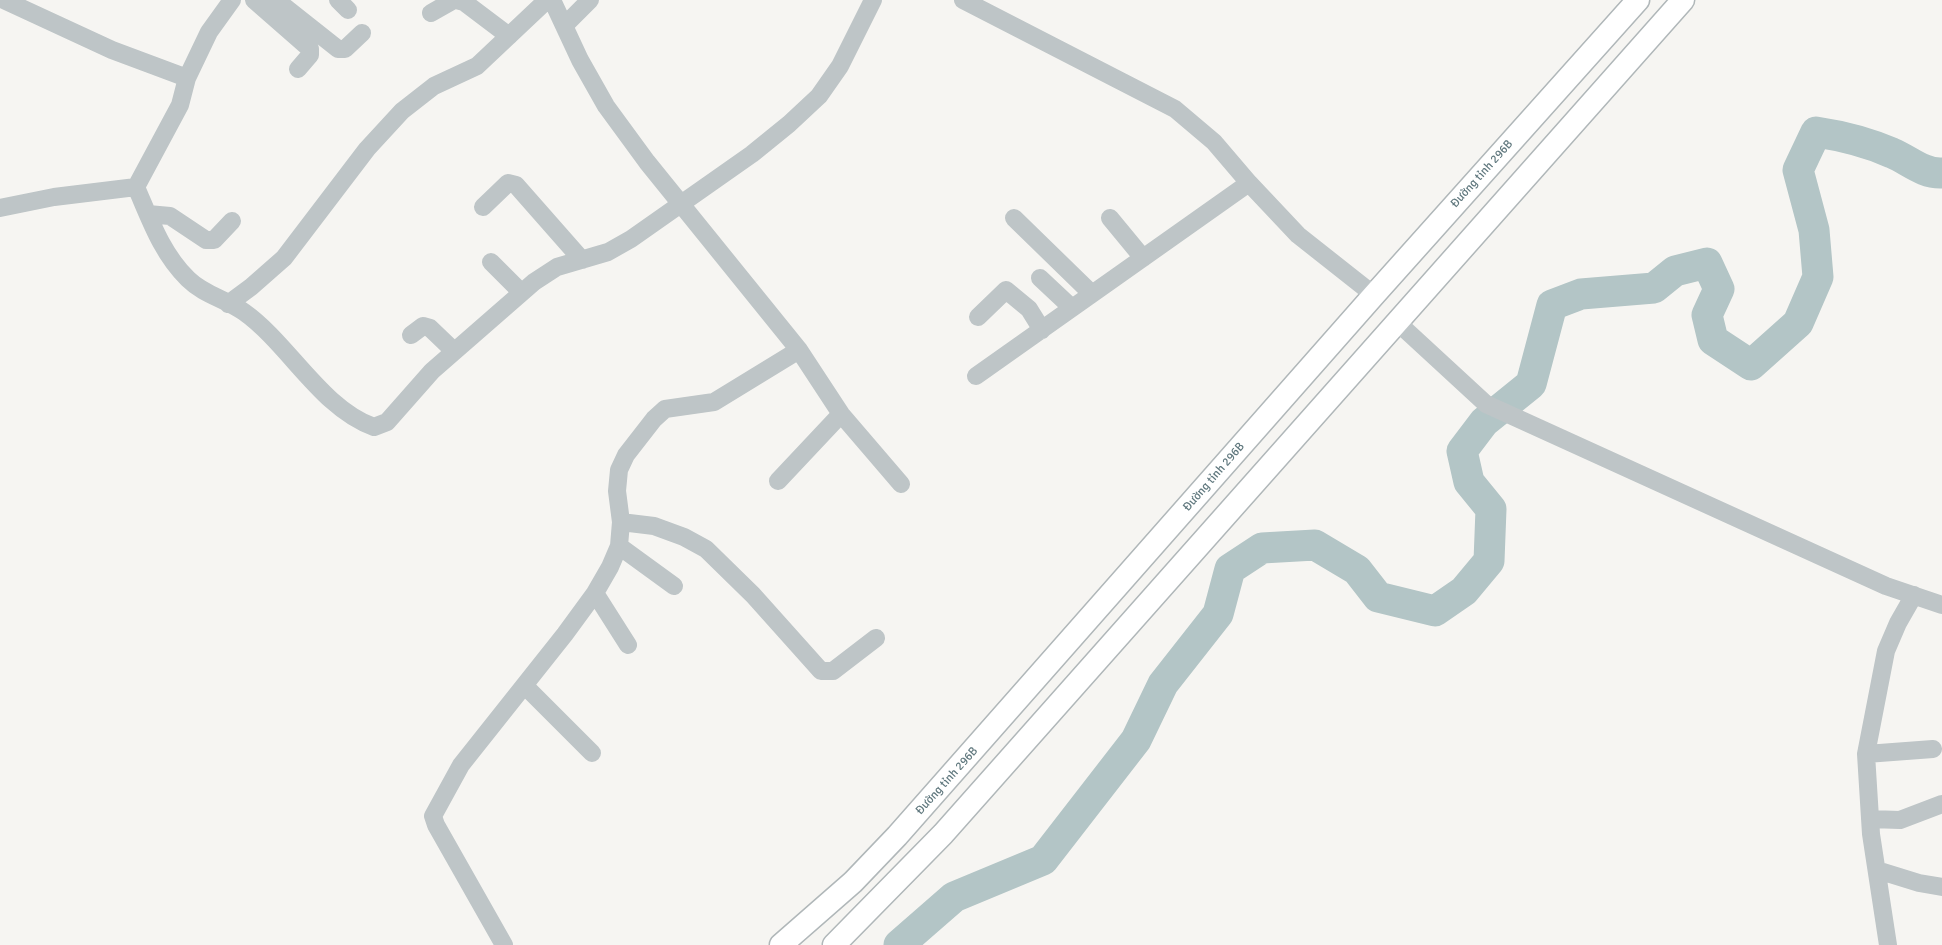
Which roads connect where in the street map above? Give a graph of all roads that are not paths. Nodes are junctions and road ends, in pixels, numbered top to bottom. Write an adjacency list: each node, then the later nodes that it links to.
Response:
1 (4, 0): 18 (street)
2 (232, 0): 18 (street)
3 (254, 0): 17 (street)
4 (276, 0): 15 (street)
5 (455, 0): 13 (street); 16 (street)
6 (547, 0): 16 (street)
7 (552, 0): 14 (street)
8 (590, 0): 14 (street)
9 (873, 0): 21 (street)
10 (963, 0): 19 (street)
11 (1638, 0): 34 (main road, Đường tỉnh 296B)
12 (1683, 0): 38 (main road)
13 (431, 13)
14 (564, 26): 21 (street)
15 (362, 33)
16 (509, 36): 35 (street)
17 (298, 69)
18 (187, 78): 20 (street)
19 (1249, 183): 28 (street); 34 (street)
20 (136, 187): 23 (street); 24 (street)
21 (682, 204): 29 (street); 41 (street)
22 (483, 207): 29 (street)
23 (0, 208)
24 (148, 214): 27 (street); 35 (street)
25 (1014, 218): 33 (street)
26 (1110, 218): 28 (street)
27 (232, 222)
28 (1143, 258): 33 (street)
29 (582, 260): 32 (street)
30 (491, 262): 32 (street)
31 (1040, 278): 36 (street)
32 (521, 292): 42 (street)
33 (1092, 294): 36 (street)
34 (1374, 294): 64 (main road, Đường tỉnh 296B)
35 (228, 304): 42 (street)
36 (1072, 308): 39 (street)
37 (978, 317): 39 (street)
38 (1397, 322): 51 (street); 65 (main road)
39 (1042, 330): 43 (street)
40 (412, 335): 42 (street)
41 (799, 350): 44 (street); 47 (street)
42 (454, 352)
43 (976, 376)
44 (841, 414): 45 (street); 46 (street)
45 (778, 481)
46 (901, 484)
47 (621, 522): 48 (street); 53 (street)
48 (619, 546): 49 (street); 50 (street)
49 (674, 586)
50 (595, 593): 54 (street); 55 (street)
51 (1914, 595): 52 (street); 58 (street)
52 (1942, 605)
53 (876, 638)
54 (628, 645)
55 (525, 686): 57 (street); 63 (street)
56 (1933, 749): 58 (street)
57 (592, 753)
58 (1866, 754): 60 (street)
59 (1942, 804): 60 (street)
60 (1870, 819): 61 (street)
61 (1876, 870): 62 (street); 66 (street)
62 (1942, 886)
63 (504, 945)
64 (781, 945)
65 (834, 945)
66 (1888, 945)

